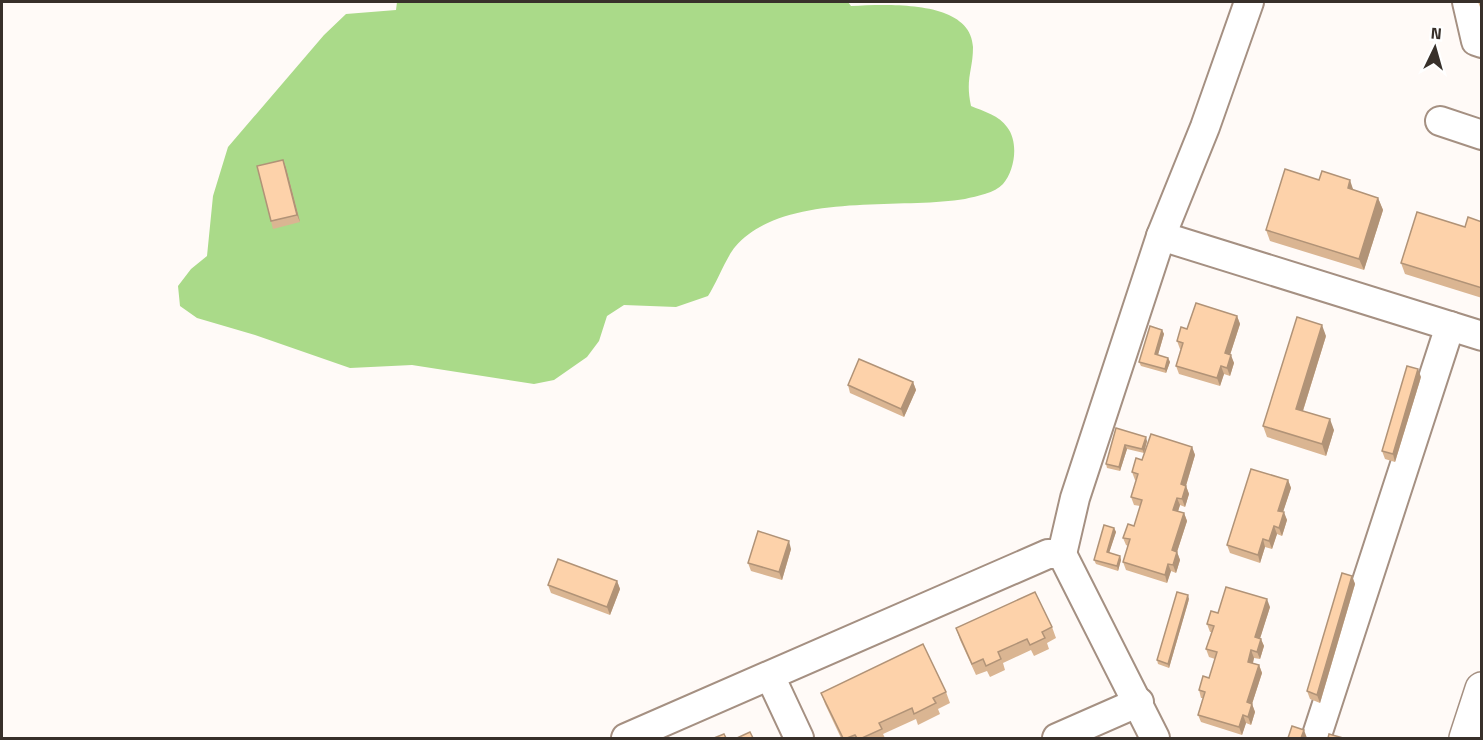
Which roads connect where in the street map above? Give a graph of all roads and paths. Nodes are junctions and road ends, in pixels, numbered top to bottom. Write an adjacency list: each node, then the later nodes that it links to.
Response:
1 (1249, 2): 6 (street)
2 (1467, 2): 3 (street)
3 (1482, 44)
4 (1440, 121): 5 (street)
5 (1482, 135)
6 (1161, 236): 7 (street); 9 (street)
7 (1450, 326): 8 (street); 17 (street)
8 (1482, 336)
9 (1062, 554): 10 (street); 12 (street)
10 (770, 676): 13 (street); 14 (street)
11 (1482, 689): 18 (main road)
12 (1139, 702): 15 (street); 16 (street)
13 (626, 738)
14 (799, 738)
15 (1057, 738)
16 (1155, 738)
17 (1316, 738)
18 (1466, 738)

